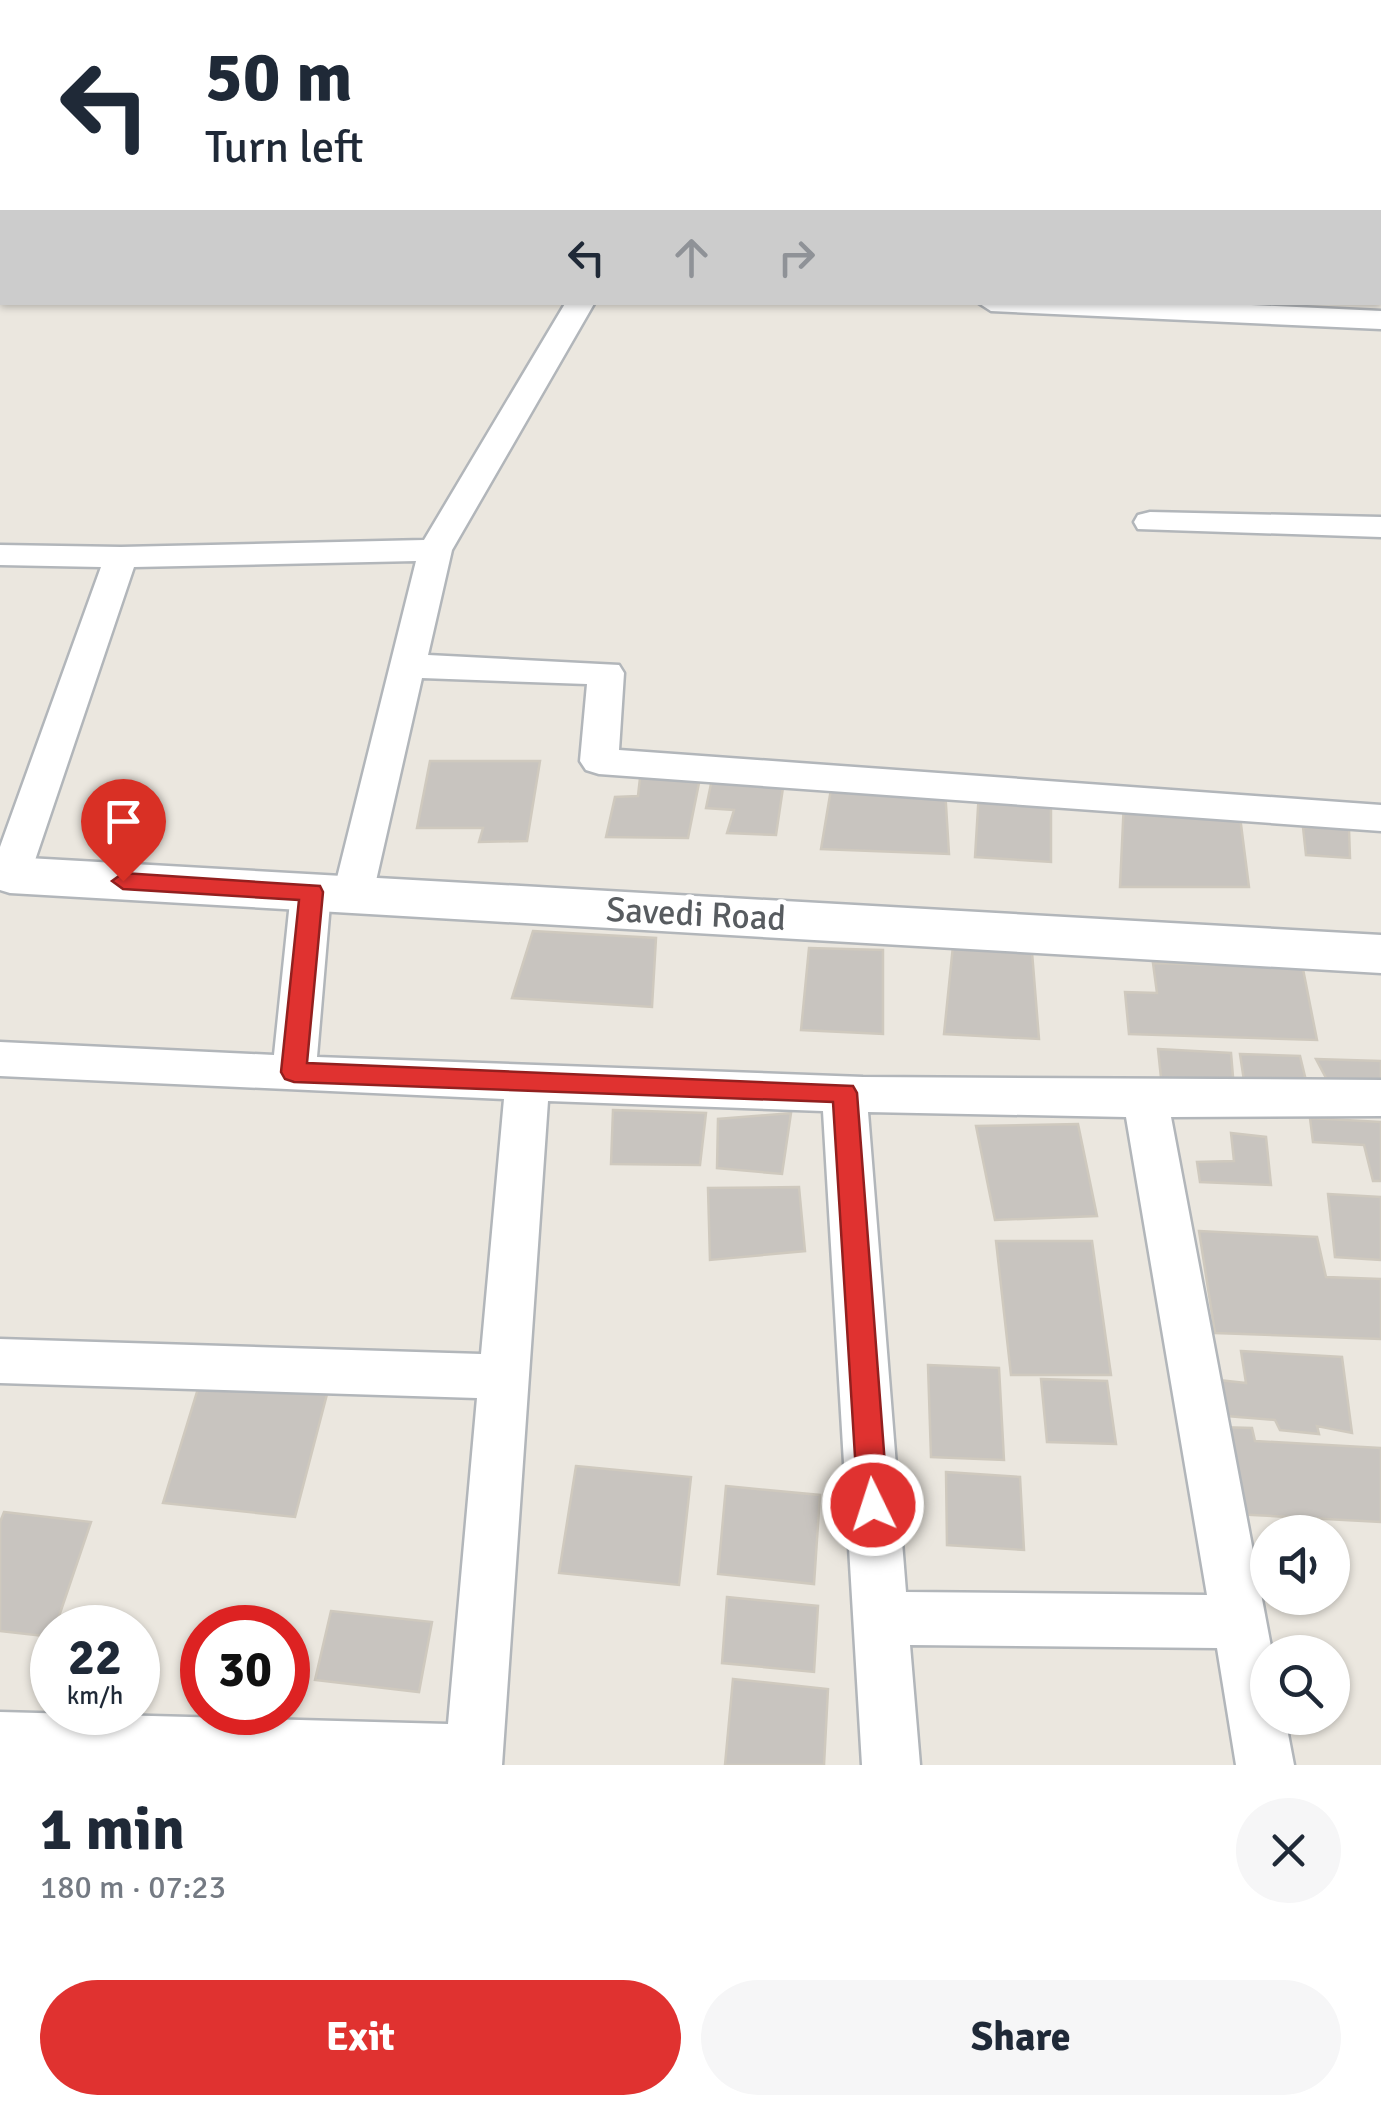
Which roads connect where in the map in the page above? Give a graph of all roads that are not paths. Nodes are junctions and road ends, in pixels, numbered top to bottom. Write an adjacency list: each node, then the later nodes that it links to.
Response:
1 (579, 305): 6 (street)
2 (1057, 305): 3 (street)
3 (1381, 320)
4 (1150, 522): 5 (street)
5 (1381, 528)
6 (435, 550): 8 (street); 9 (street)
7 (0, 556): 8 (street)
8 (121, 557): 11 (street)
9 (407, 666): 10 (street); 12 (street)
10 (1381, 818)
11 (5, 874): 12 (street, Savedi Road)
12 (332, 893): 13 (street, Savedi Road); 15 (street)
13 (1381, 954)
14 (0, 1059): 15 (street)
15 (294, 1072): 16 (street)
16 (527, 1083): 17 (street); 21 (street)
17 (844, 1093): 19 (street); 22 (street)
18 (1381, 1098): 19 (street)
19 (1146, 1102): 23 (street)
20 (0, 1360): 21 (street)
21 (504, 1378): 25 (street)
22 (881, 1618): 23 (street); 26 (street)
23 (1239, 1622): 27 (street)
24 (0, 1740): 25 (street)
25 (474, 1759)
26 (892, 1765)
27 (1265, 1765)

